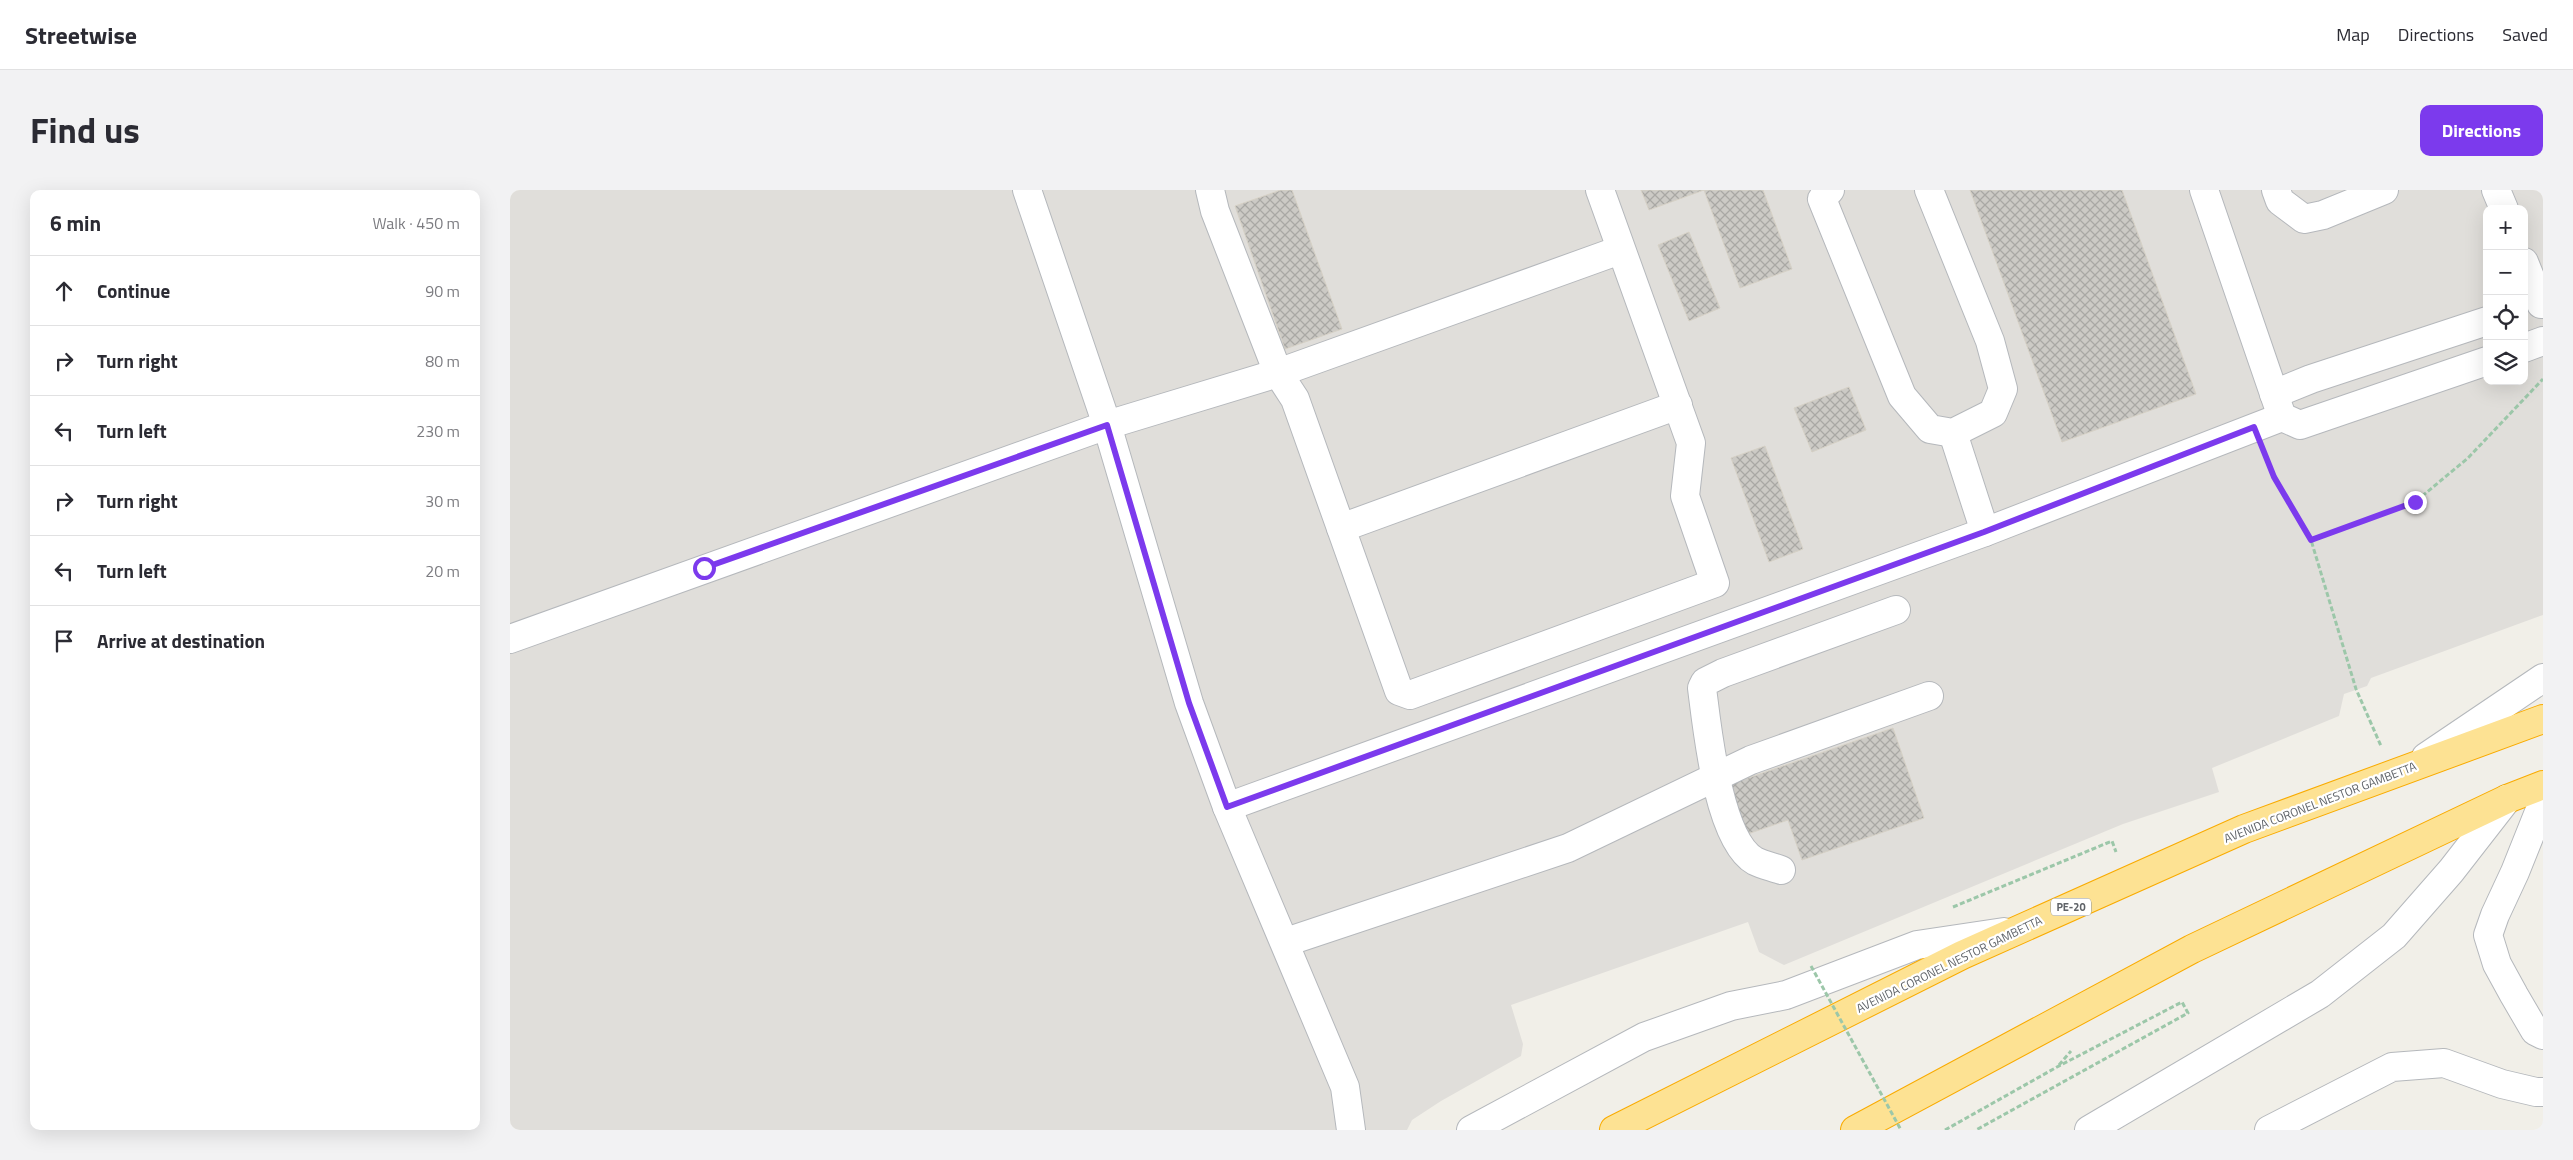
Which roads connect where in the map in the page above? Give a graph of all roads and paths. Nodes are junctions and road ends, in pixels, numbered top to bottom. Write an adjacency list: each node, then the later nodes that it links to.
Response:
1 (1027, 190): 22 (lane)
2 (1210, 190): 18 (lane)
3 (1600, 190): 11 (lane)
4 (1830, 190): 24 (lane)
5 (1929, 190): 24 (lane)
6 (2204, 190): 21 (lane)
7 (2276, 190): 9 (lane)
8 (2496, 190): 10 (lane)
9 (2369, 193)
10 (2502, 205)
11 (1620, 250): 18 (lane); 20 (lane)
12 (2528, 276): 13 (lane)
13 (2536, 305)
14 (2483, 323): 21 (lane)
15 (2543, 341): 16 (lane)
16 (2528, 347)
17 (2483, 362): 21 (lane)
18 (1278, 373): 22 (lane); 25 (lane)
19 (2543, 379): 27 (path)
20 (1678, 405): 25 (lane); 25 (lane)
21 (2278, 405): 23 (lane)
22 (1107, 425): 29 (lane); 39 (lane)
23 (2254, 427): 26 (lane); 27 (path)
24 (1953, 433): 26 (lane)
25 (1341, 528)
26 (1984, 532): 39 (lane)
27 (2311, 540): 33 (path)
28 (1896, 610): 35 (lane)
29 (510, 639)
30 (2543, 678): 34 (lane)
31 (1929, 696): 35 (lane)
32 (2543, 719): 34 (highway, AVENIDA CORONEL NESTOR GAMBETTA / PE-20)
33 (2383, 751)
34 (2411, 768): 43 (highway, AVENIDA CORONEL NESTOR GAMBETTA / PE-20)
35 (1715, 777): 41 (lane); 44 (lane)
36 (2543, 785): 37 (highway)
37 (2507, 799): 51 (highway); 55 (lane)
38 (2543, 802): 46 (lane)
39 (1227, 807): 44 (lane)
40 (2118, 855): 42 (path)
41 (1781, 870)
42 (1948, 909)
43 (2020, 929): 49 (lane); 50 (highway, AVENIDA CORONEL NESTOR GAMBETTA / PE-20)
44 (1286, 942): 48 (lane)
45 (1820, 962): 52 (path, bridge)
46 (2543, 1035)
47 (2543, 1092): 56 (lane)
48 (1351, 1130)
49 (1471, 1130)
50 (1614, 1130)
51 (1855, 1130)
52 (1901, 1130)
53 (1945, 1130): 54 (path)
54 (1976, 1130)
55 (2089, 1130)
56 (2269, 1130)

